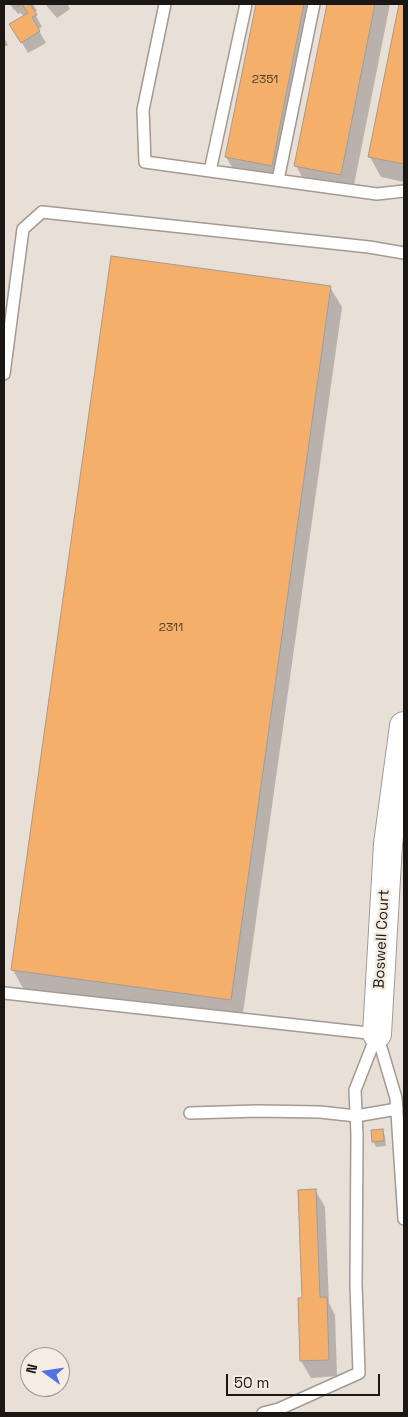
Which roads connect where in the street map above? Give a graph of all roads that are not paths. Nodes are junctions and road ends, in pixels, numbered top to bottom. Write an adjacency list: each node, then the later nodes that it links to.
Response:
1 (165, 4): 4 (lane)
2 (246, 4): 4 (lane)
3 (314, 4): 5 (lane)
4 (210, 171): 5 (lane)
5 (278, 180): 6 (lane)
6 (404, 191)
7 (404, 253): 8 (lane)
8 (4, 374)
9 (404, 726): 10 (street, Boswell Court)
10 (396, 845): 12 (street, Boswell Court)
11 (4, 993): 12 (lane)
12 (377, 1034): 13 (lane); 15 (lane)
13 (397, 1109): 15 (lane); 16 (lane)
14 (190, 1113): 15 (lane)
15 (356, 1116): 17 (lane)
16 (404, 1220)
17 (262, 1413)

